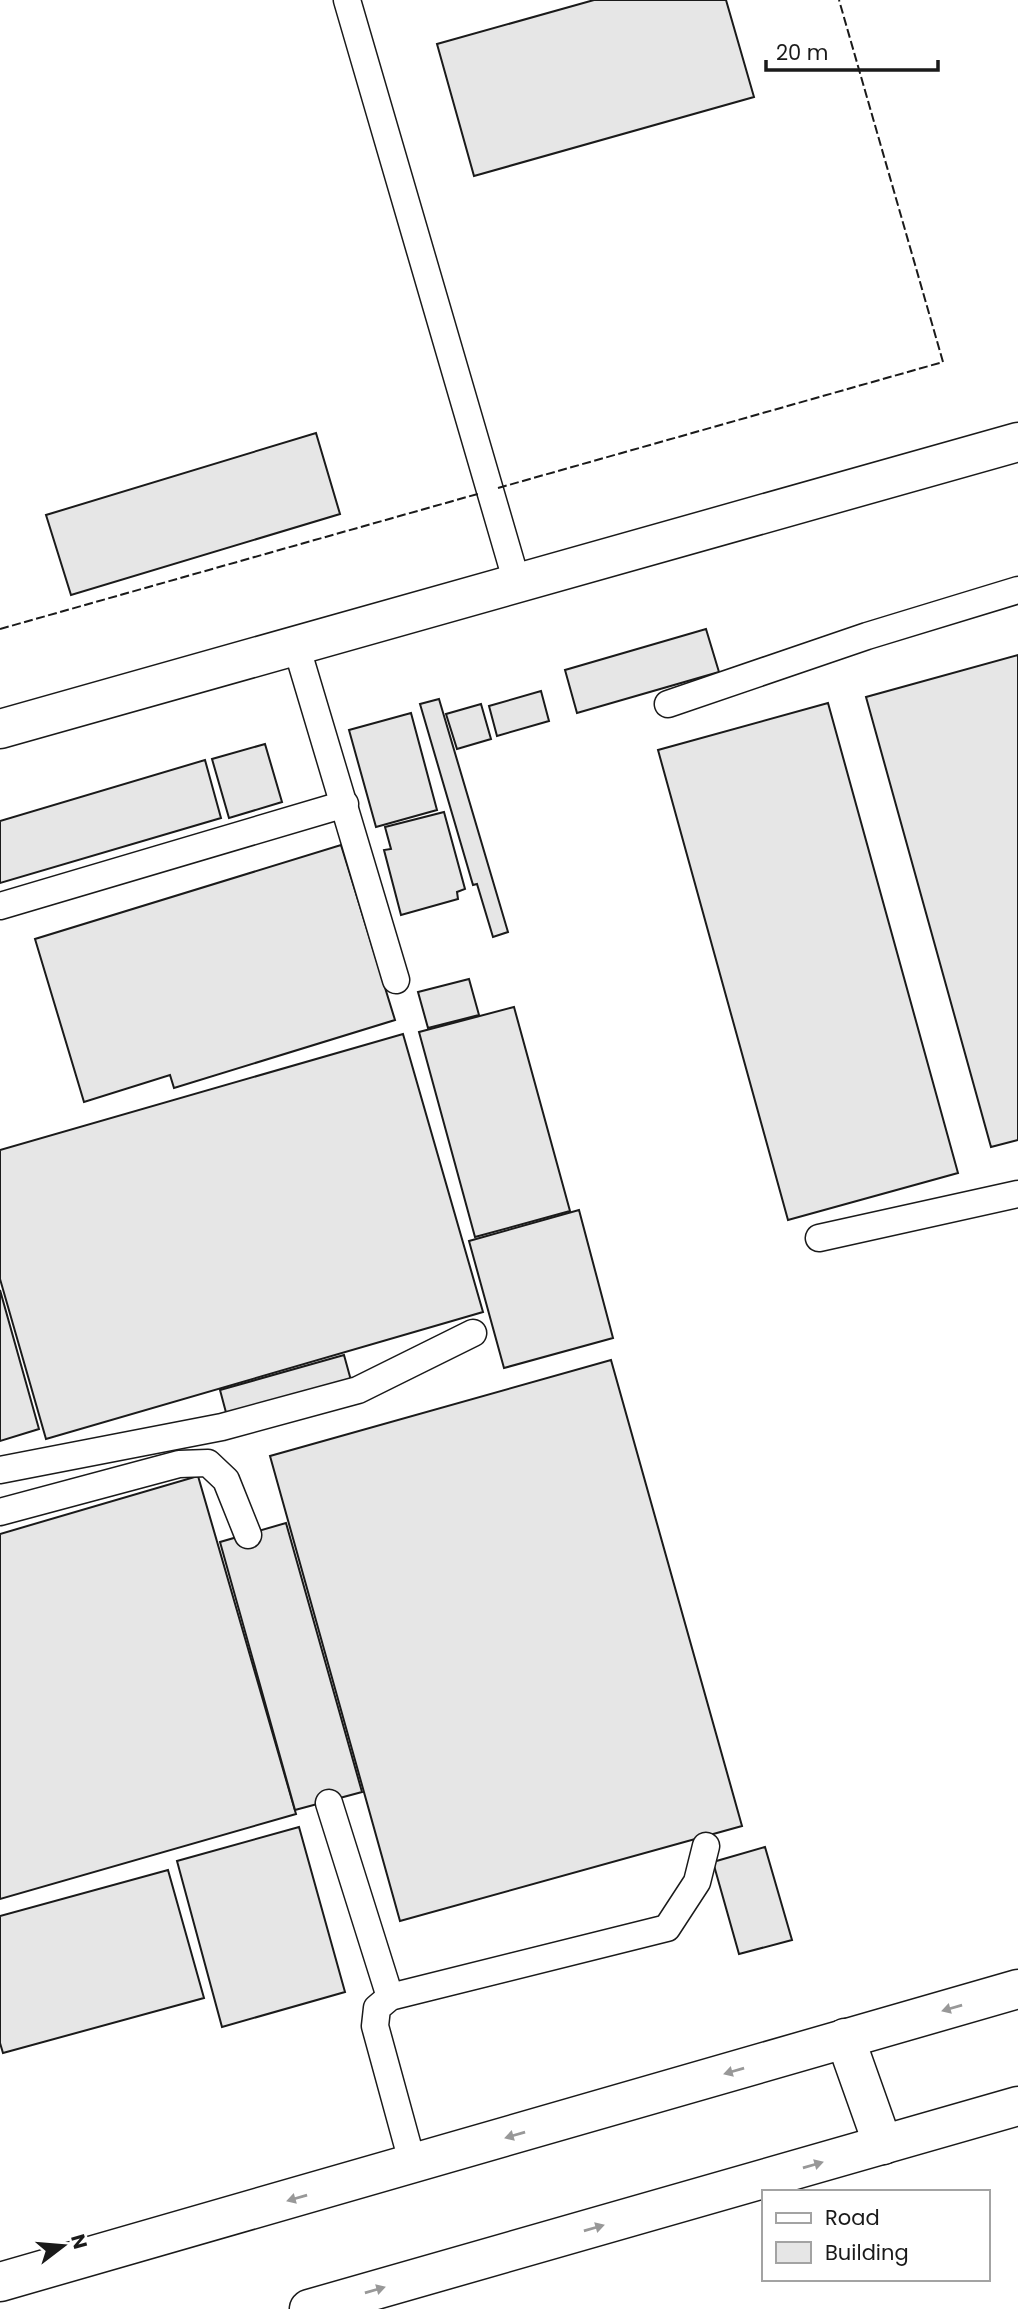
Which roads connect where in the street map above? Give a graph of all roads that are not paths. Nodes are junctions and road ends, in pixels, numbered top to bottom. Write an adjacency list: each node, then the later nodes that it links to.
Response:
1 (346, 0): 3 (lane)
2 (1018, 442): 3 (main road)
3 (517, 583): 5 (main road)
4 (1018, 590): 6 (lane)
5 (296, 645): 7 (main road); 8 (lane)
6 (668, 704)
7 (0, 729)
8 (345, 804): 9 (lane); 10 (lane)
9 (0, 906)
10 (396, 980)
11 (1018, 1194): 12 (lane)
12 (819, 1238)
13 (473, 1333): 14 (lane)
14 (0, 1470)
15 (0, 1512): 16 (lane)
16 (248, 1535)
17 (329, 1803): 20 (lane)
18 (706, 1846): 20 (lane)
19 (1018, 1989): 21 (main road, one-way to 21)
20 (390, 1997): 24 (lane)
21 (845, 2038): 23 (main road); 24 (main road, one-way to 24)
22 (1018, 2106): 23 (main road)
23 (883, 2145): 26 (main road, one-way to 23)
24 (413, 2165): 25 (main road, one-way to 25)
25 (0, 2282)
26 (310, 2309)

